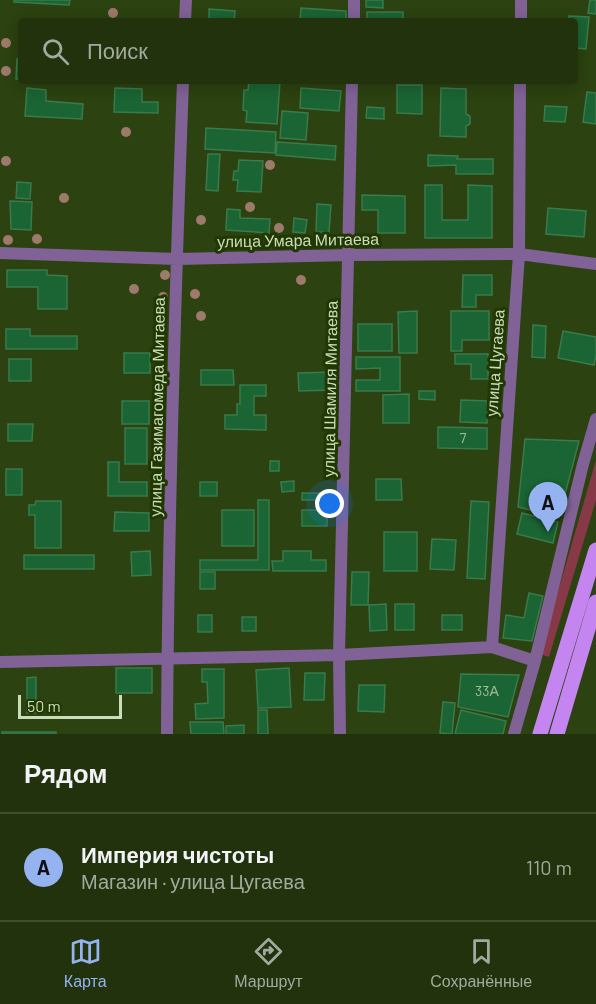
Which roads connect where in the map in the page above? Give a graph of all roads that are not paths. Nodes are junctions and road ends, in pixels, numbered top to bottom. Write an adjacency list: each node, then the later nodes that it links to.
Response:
1 (186, 0): 4 (street)
2 (354, 0): 5 (street)
3 (521, 0): 6 (street)
4 (185, 18)
5 (354, 18)
6 (521, 18)
7 (183, 84): 13 (street, улица Газимагомеда Митаева)
8 (352, 84): 12 (street, улица Шамиля Митаева)
9 (520, 84): 11 (street, улица Цугаева)
10 (0, 253): 13 (street, улица Умара Митаева)
11 (519, 254): 12 (street, улица Умара Митаева); 14 (street, улица Умара Митаева); 18 (street, улица Цугаева)
12 (349, 255): 13 (street, улица Умара Митаева); 19 (street, улица Шамиля Митаева)
13 (177, 259): 20 (street, улица Газимагомеда Митаева)
14 (596, 264)
15 (596, 419): 21 (street)
16 (596, 550): 23 (main road)
17 (596, 602): 28 (main road)
18 (492, 647): 19 (street); 21 (street)
19 (339, 655): 20 (street); 25 (street, улица Шамиля Митаева)
20 (167, 659): 22 (street); 24 (street, улица Газимагомеда Митаева)
21 (535, 661): 26 (street)
22 (0, 662)
23 (551, 694): 27 (main road); 28 (street)
24 (167, 734)
25 (340, 734)
26 (514, 734)
27 (540, 734)
28 (556, 734)

